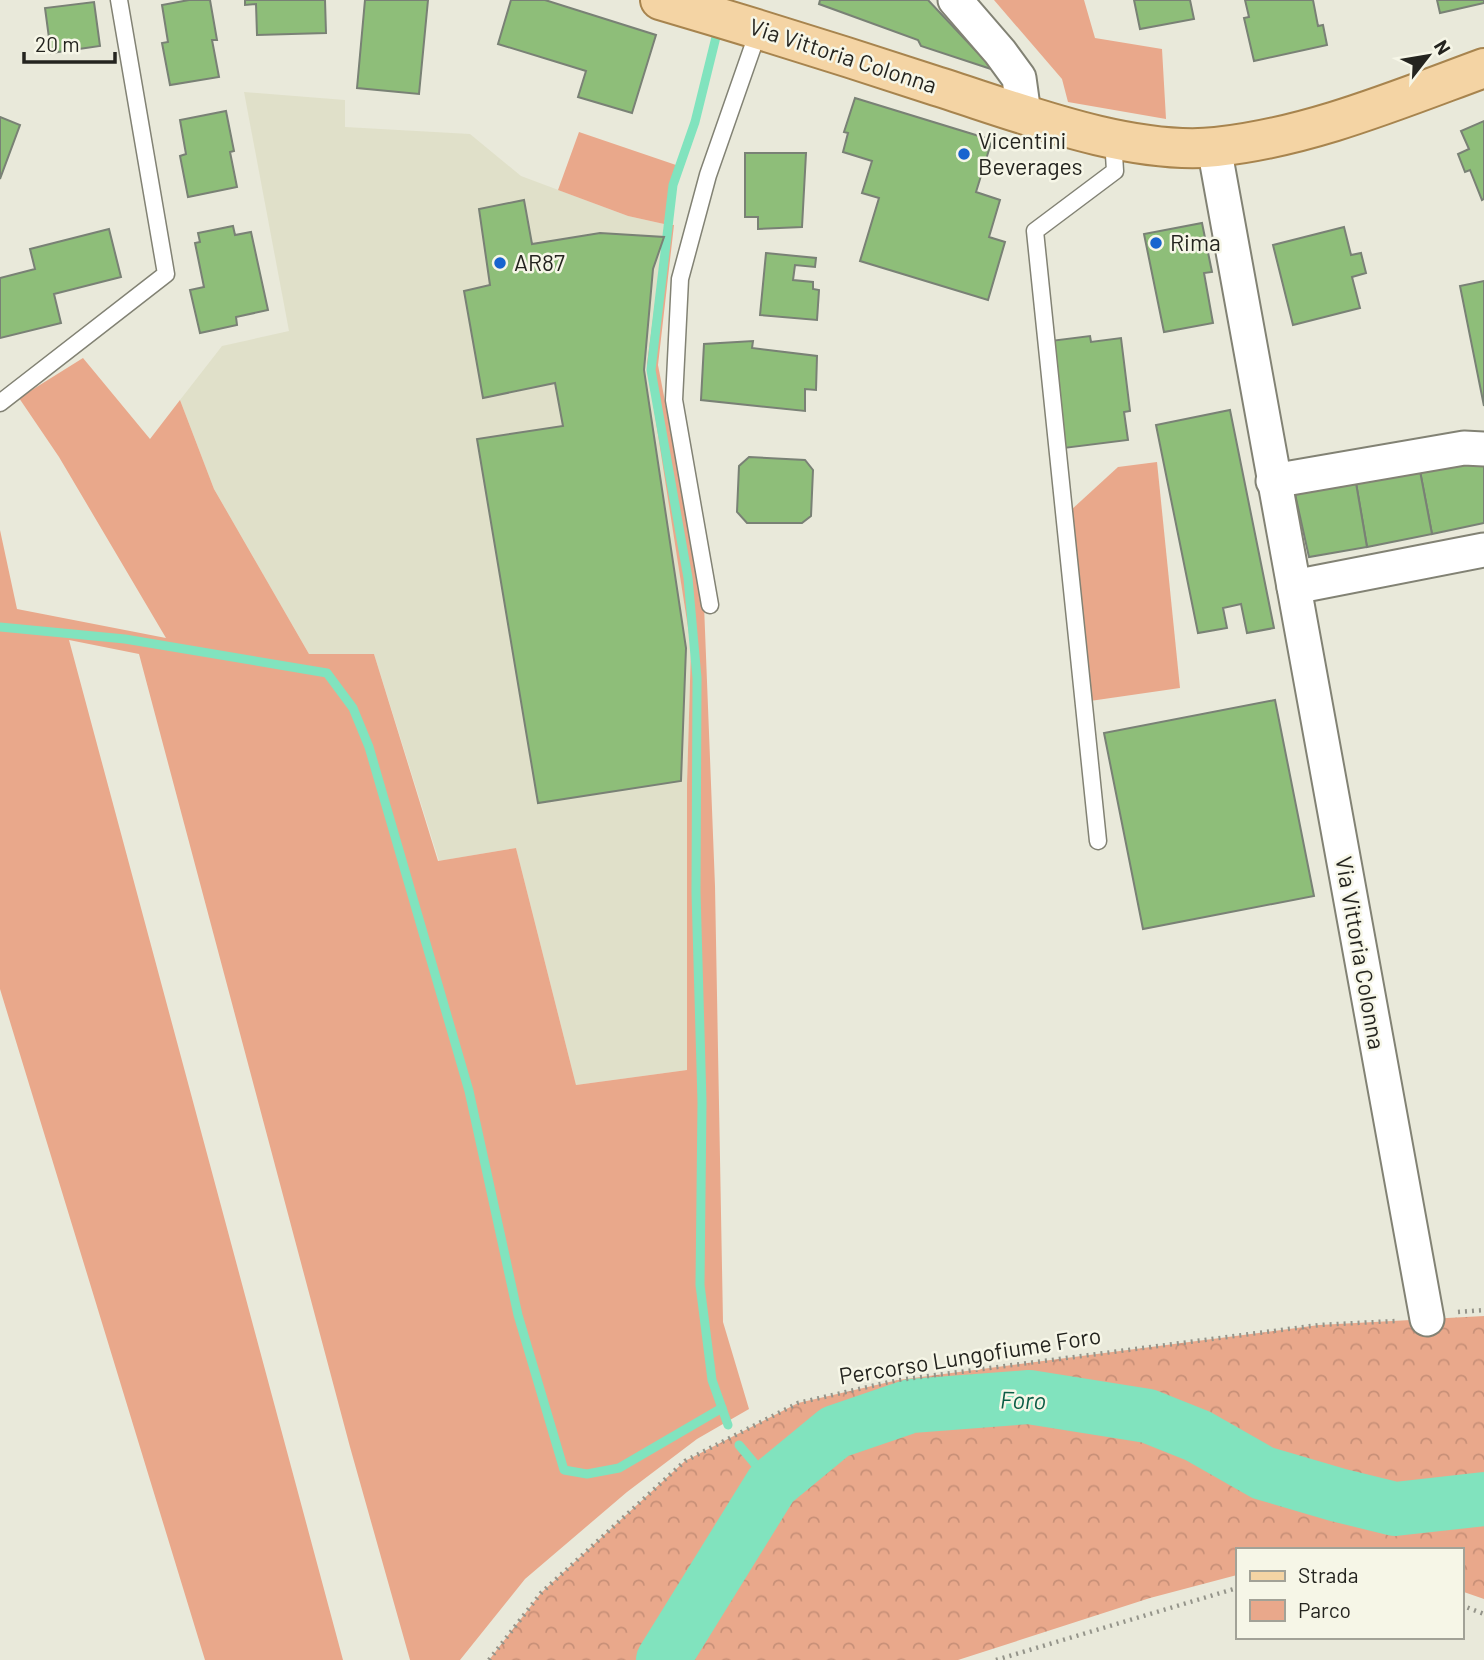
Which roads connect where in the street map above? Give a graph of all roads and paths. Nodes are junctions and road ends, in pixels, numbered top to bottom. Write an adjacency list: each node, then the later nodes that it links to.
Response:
1 (119, 0): 9 (lane)
2 (660, 0): 4 (main road, Via Vittoria Colonna)
3 (955, 0): 6 (street)
4 (759, 29): 6 (main road, Via Vittoria Colonna); 14 (lane)
5 (1484, 68): 8 (main road, Via Vittoria Colonna)
6 (1024, 114): 7 (main road, Via Vittoria Colonna)
7 (1113, 138): 8 (main road, Via Vittoria Colonna); 15 (lane)
8 (1214, 147): 11 (street, Via Vittoria Colonna)
9 (0, 404)
10 (1484, 449): 11 (street)
11 (1273, 481): 13 (street, Via Vittoria Colonna)
12 (1484, 550): 13 (street)
13 (1294, 587): 16 (street, Via Vittoria Colonna)
14 (710, 605)
15 (1098, 841)
16 (1427, 1319): 20 (path, Percorso Lungofiume Foro)
17 (1236, 1588): 21 (path)
18 (1463, 1606): 19 (path)
19 (1484, 1614)
20 (489, 1660)
21 (996, 1660)

